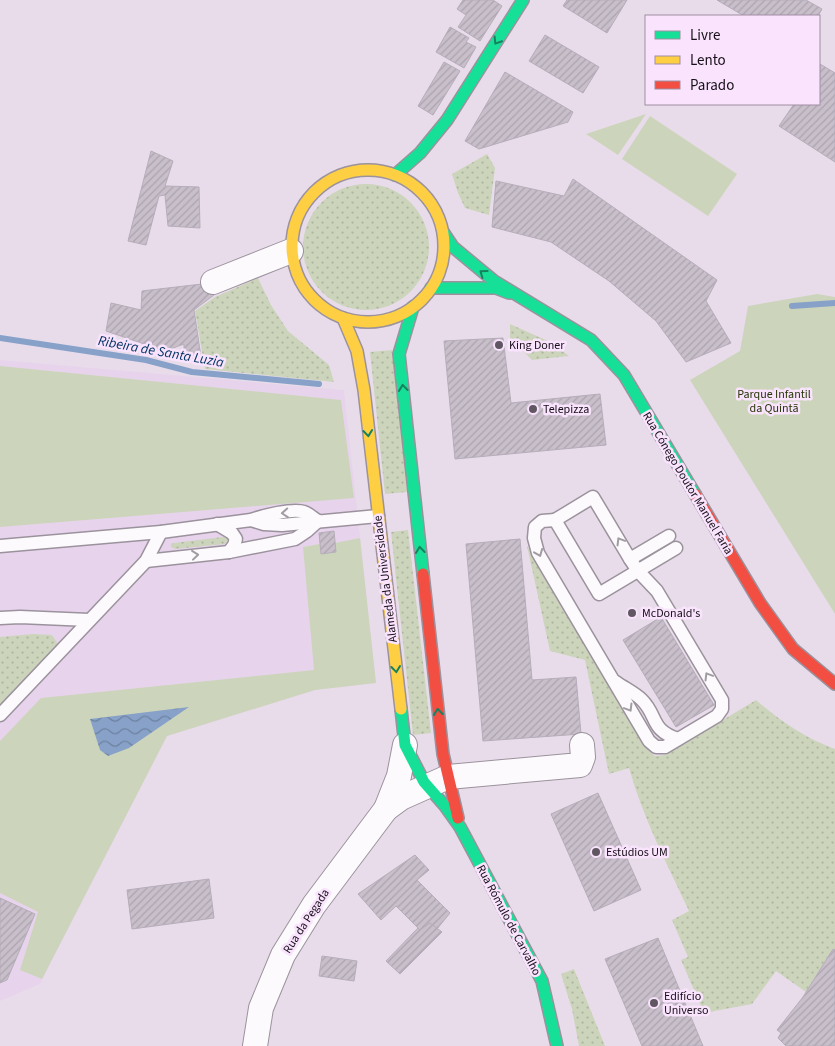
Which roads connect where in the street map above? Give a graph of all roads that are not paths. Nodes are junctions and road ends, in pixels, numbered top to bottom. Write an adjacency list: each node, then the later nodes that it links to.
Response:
1 (523, 0): 2 (street, one-way to 2)
2 (395, 175): 3 (street); 4 (street)
3 (443, 232): 6 (street); 7 (street, Rua Cónego Doutor Manuel Faria, one-way to 3)
4 (291, 251): 5 (street); 9 (street)
5 (213, 282)
6 (431, 288): 7 (street, Rua Cónego Doutor Manuel Faria); 8 (street)
7 (524, 298): 24 (street, Rua Cónego Doutor Manuel Faria)
8 (413, 307): 9 (street); 27 (street, Alameda da Universidade, one-way to 8)
9 (343, 318): 10 (street, Alameda da Universidade, one-way to 10)
10 (378, 516): 12 (lane); 27 (street, Alameda da Universidade, one-way to 27)
11 (555, 520): 19 (lane, one-way to 11); 21 (lane); 21 (lane, one-way to 21)
12 (318, 521): 13 (lane, one-way to 13); 18 (lane)
13 (217, 524): 14 (lane); 18 (lane)
14 (161, 532): 16 (lane); 20 (lane)
15 (669, 536): 19 (lane)
16 (0, 546)
17 (676, 548): 21 (lane)
18 (229, 552): 20 (lane, one-way to 18)
19 (630, 559): 21 (lane)
20 (146, 561): 23 (lane)
21 (638, 571)
22 (0, 618): 23 (lane)
23 (89, 620): 25 (lane)
24 (835, 684)
25 (0, 714)
26 (582, 745): 28 (street)
27 (425, 746): 28 (street, Alameda da Universidade); 28 (street, Alameda da Universidade); 30 (street)
28 (430, 785): 29 (street); 30 (street); 31 (street)
29 (445, 806): 31 (street)
30 (386, 809): 32 (street, Rua da Pegada)
31 (460, 827): 33 (street, Rua Rómulo de Carvalho)
32 (254, 1046)
33 (557, 1046)

